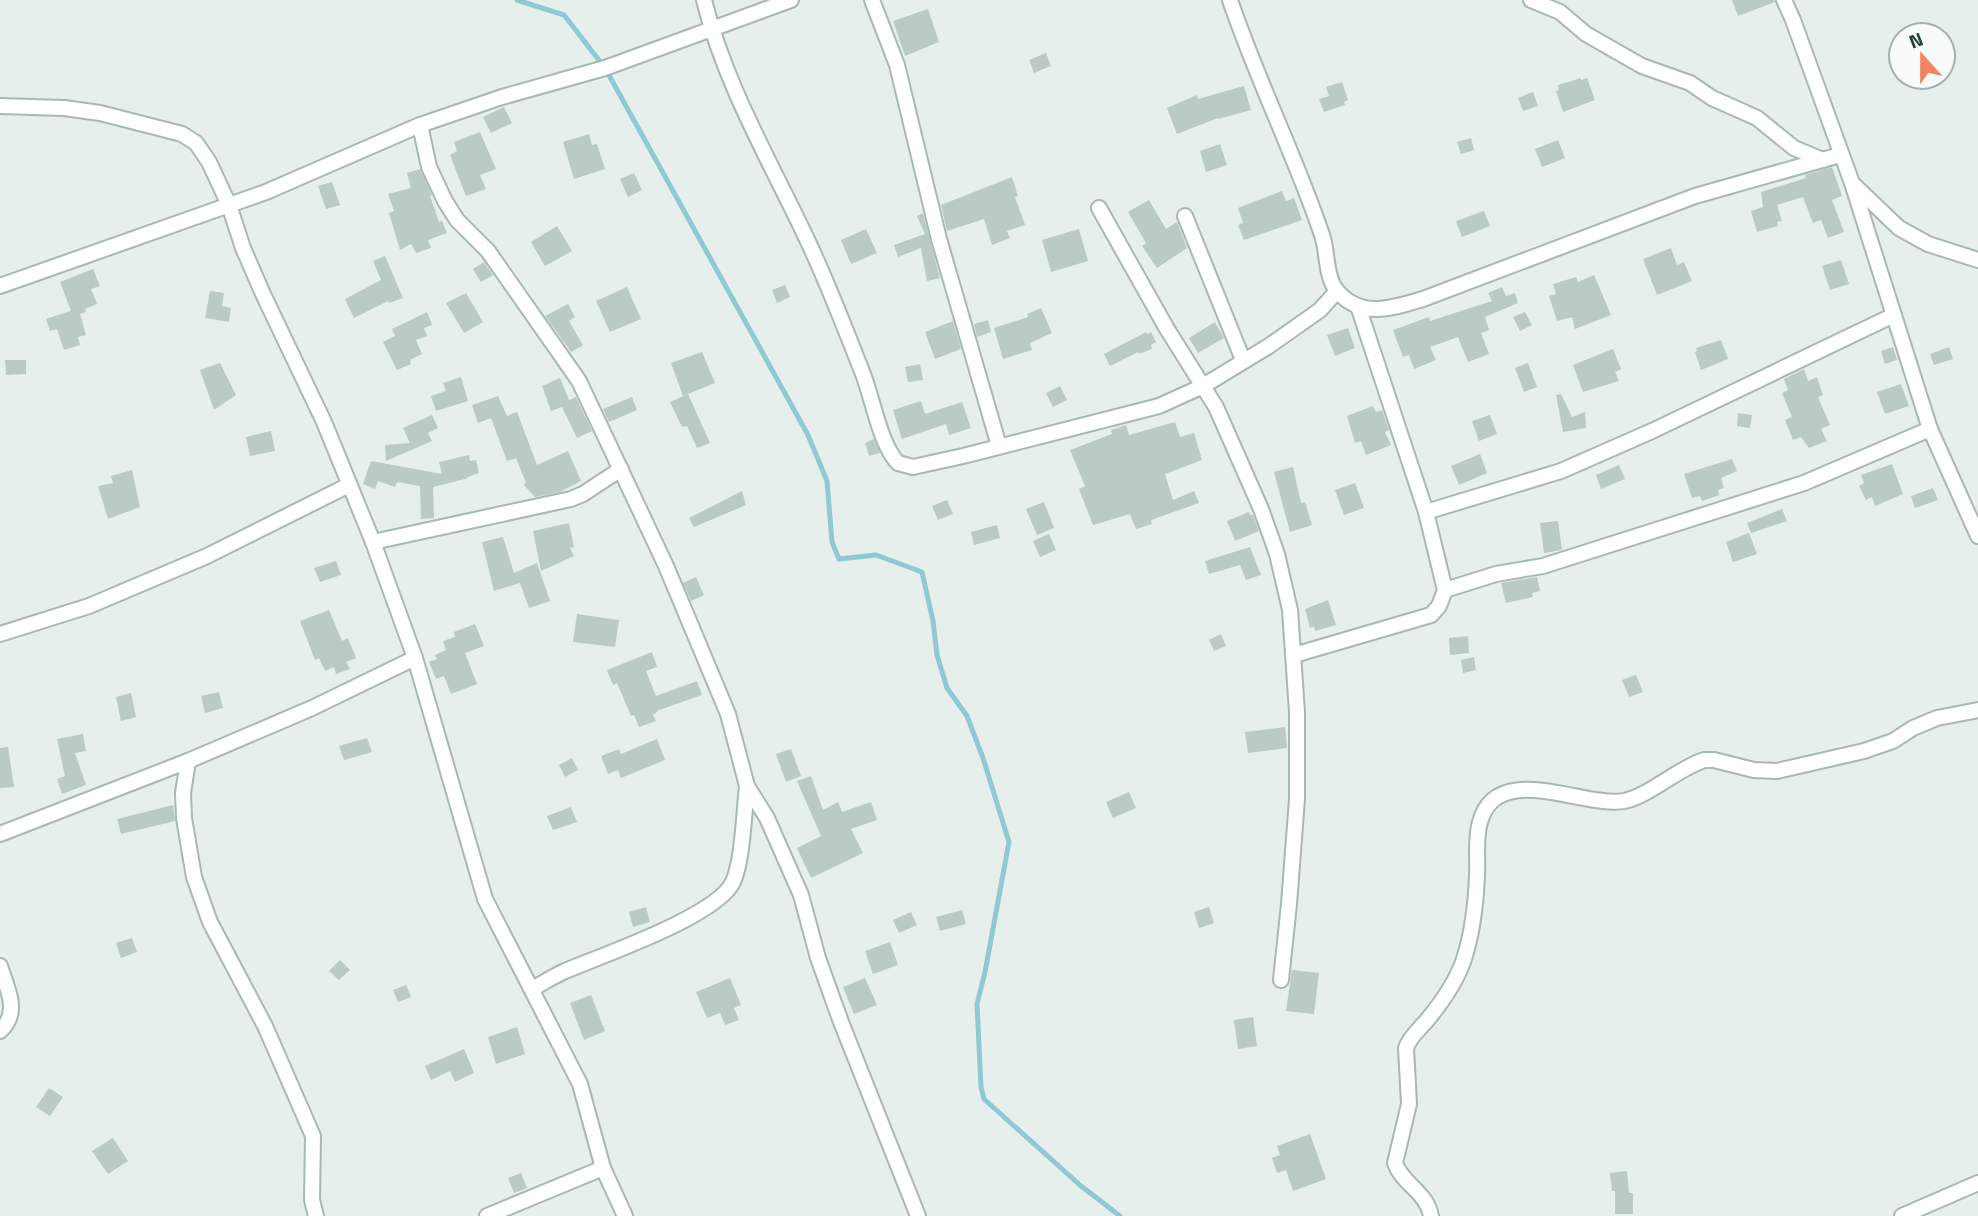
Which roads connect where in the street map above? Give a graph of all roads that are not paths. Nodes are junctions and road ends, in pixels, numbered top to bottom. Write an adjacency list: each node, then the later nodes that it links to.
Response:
1 (705, 0): 7 (street)
2 (791, 0): 7 (street)
3 (872, 0): 24 (street)
4 (1230, 0): 18 (street)
5 (1531, 0): 11 (street)
6 (1784, 0): 10 (street)
7 (711, 27): 9 (street); 24 (street)
8 (0, 106): 13 (street)
9 (420, 125): 13 (street); 25 (street)
10 (1840, 155): 11 (street); 12 (street)
11 (1823, 160): 19 (street)
12 (1852, 183): 16 (street); 20 (street)
13 (229, 205): 17 (street); 26 (street)
14 (1099, 208): 22 (street)
15 (1185, 216): 21 (street)
16 (1978, 260)
17 (0, 286)
18 (1337, 291): 19 (street); 21 (street)
19 (1358, 306): 27 (street)
20 (1894, 315): 23 (street); 27 (street)
21 (1243, 360): 22 (street)
22 (1203, 386): 24 (street); 32 (street)
23 (1930, 429): 28 (street); 30 (street)
24 (999, 446)
25 (621, 469): 29 (street); 36 (street)
26 (349, 485): 29 (street); 31 (street)
27 (1426, 512): 30 (street)
28 (1978, 536)
29 (373, 542): 33 (street)
30 (1445, 590): 32 (street)
31 (0, 634)
32 (1294, 655): 39 (street)
33 (415, 658): 35 (street); 40 (street)
34 (1978, 710): 48 (street)
35 (188, 761): 37 (street); 44 (street)
36 (747, 786): 40 (street); 47 (street)
37 (0, 834)
38 (0, 966): 41 (street)
39 (1281, 981)
40 (532, 989): 42 (street)
41 (0, 1031)
42 (603, 1168): 45 (street); 46 (street)
43 (1978, 1183): 49 (street)
44 (316, 1216)
45 (487, 1216)
46 (625, 1216)
47 (918, 1216)
48 (1431, 1216)
49 (1902, 1216)

